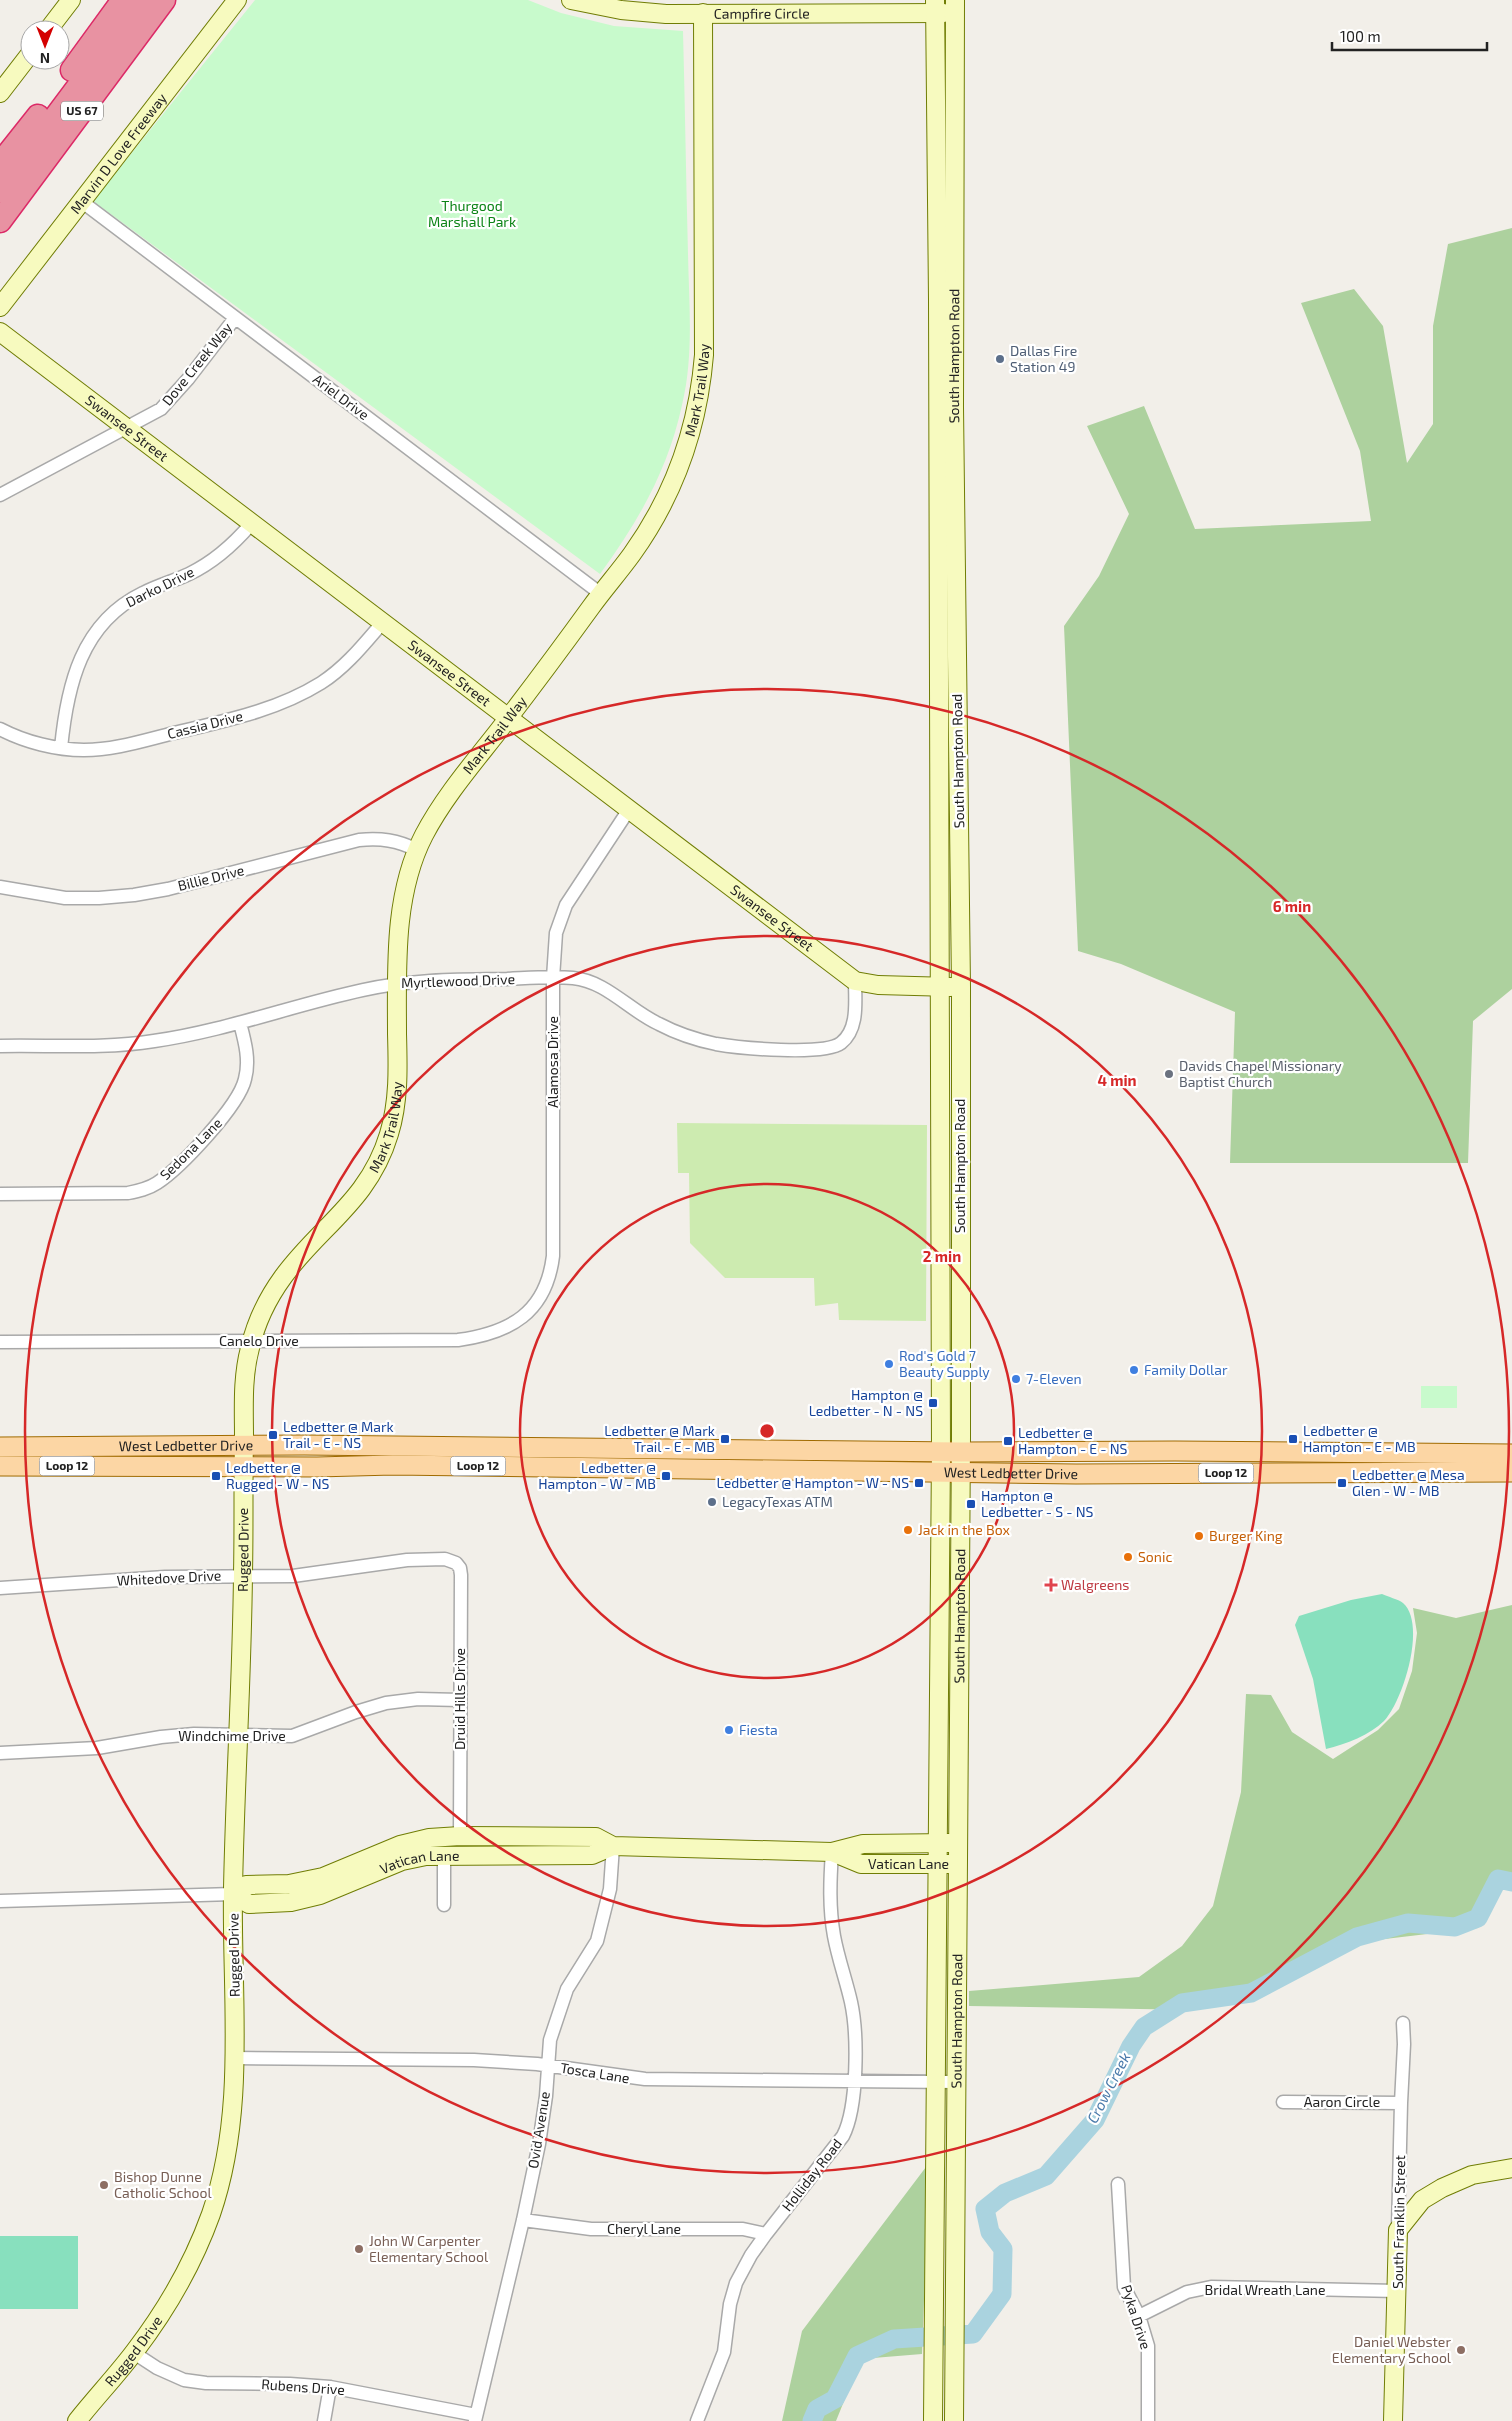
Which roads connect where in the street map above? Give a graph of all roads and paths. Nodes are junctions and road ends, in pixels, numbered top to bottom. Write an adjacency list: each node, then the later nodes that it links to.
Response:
1 (71, 0): 10 (street)
2 (123, 0): 13 (highway, US 67)
3 (144, 0): 14 (highway)
4 (164, 0): 16 (highway, US 67)
5 (237, 0): 15 (street, Marvin D Love Freeway)
6 (571, 0): 9 (street, Campfire Circle)
7 (935, 7): 8 (street, Campfire Circle); 9 (street, Campfire Circle); 20 (street, South Hampton Road)
8 (955, 7): 20 (street, South Hampton Road)
9 (703, 13): 24 (street, Mark Trail Way)
10 (56, 20)
11 (20, 67): 12 (street)
12 (0, 93)
13 (0, 164)
14 (0, 191)
15 (81, 201): 17 (street, Marvin D Love Freeway); 18 (street, Ariel Drive)
16 (0, 221)
17 (0, 307)
18 (235, 318): 21 (street, Dove Creek Way); 24 (street, Ariel Drive)
19 (0, 332): 21 (street, Swansee Street)
20 (946, 407): 30 (street, South Hampton Road); 31 (street, South Hampton Road)
21 (126, 428): 22 (street, Dove Creek Way); 23 (street, Swansee Street)
22 (0, 495)
23 (251, 524): 25 (street, Swansee Street); 28 (street, Darko Drive)
24 (601, 594): 26 (street, Mark Trail Way)
25 (383, 622): 26 (street, Swansee Street); 28 (street, Cassia Drive)
26 (509, 717): 29 (street, Swansee Street); 32 (street, Mark Trail Way)
27 (0, 729): 28 (street, Cassia Drive)
28 (61, 748)
29 (630, 808): 34 (street, Alamosa Drive); 35 (street, Swansee Street)
30 (939, 837): 31 (street); 37 (street, South Hampton Road)
31 (959, 838): 38 (street, South Hampton Road)
32 (417, 850): 33 (street, Billie Drive); 36 (street, Mark Trail Way)
33 (0, 887)
34 (553, 978): 35 (street, Myrtlewood Drive); 36 (street, Myrtlewood Drive); 44 (street, Alamosa Drive)
35 (855, 981): 37 (street, Swansee Street)
36 (397, 983): 39 (street, Myrtlewood Drive); 46 (street, Mark Trail Way)
37 (939, 987): 38 (street, Swansee Street); 41 (street, South Hampton Road)
38 (961, 987): 42 (street, South Hampton Road)
39 (240, 1023): 40 (street, Myrtlewood Drive); 43 (street, Sedona Lane)
40 (0, 1046)
41 (939, 1141): 42 (street); 51 (street, South Hampton Road)
42 (960, 1145): 52 (street, South Hampton Road)
43 (0, 1194)
44 (514, 1324): 46 (street, Canelo Drive)
45 (0, 1342): 46 (street, Canelo Drive)
46 (251, 1342): 47 (street, Mark Trail Way)
47 (243, 1445): 48 (main road, West Ledbetter Drive / Loop 12); 49 (main road, West Ledbetter Drive / Loop 12); 56 (street, Rugged Drive)
48 (0, 1447)
49 (771, 1449): 51 (main road, West Ledbetter Drive / Loop 12); 57 (main road)
50 (1175, 1451): 52 (main road, West Ledbetter Drive / Loop 12); 54 (main road, West Ledbetter Drive / Loop 12); 63 (main road)
51 (940, 1452): 52 (main road, West Ledbetter Drive / Loop 12); 61 (street, South Hampton Road)
52 (961, 1452): 62 (street, South Hampton Road)
53 (1504, 1454): 54 (main road, West Ledbetter Drive / Loop 12); 59 (main road)
54 (1395, 1455): 58 (main road)
55 (0, 1466): 56 (main road, West Ledbetter Drive / Loop 12)
56 (243, 1467): 57 (main road, West Ledbetter Drive / Loop 12); 65 (street, Rugged Drive)
57 (768, 1471): 61 (main road, West Ledbetter Drive / Loop 12)
58 (1325, 1472): 59 (main road, West Ledbetter Drive / Loop 12); 63 (main road, West Ledbetter Drive / Loop 12)
59 (1442, 1472): 60 (main road, West Ledbetter Drive / Loop 12)
60 (1512, 1472)
61 (940, 1473): 62 (main road, West Ledbetter Drive / Loop 12); 70 (street, South Hampton Road)
62 (961, 1473): 63 (main road, West Ledbetter Drive / Loop 12); 71 (street, South Hampton Road)
63 (1175, 1474)
64 (456, 1563): 65 (street, Whitedove Drive); 67 (street, Druid Hills Drive)
65 (243, 1574): 66 (street, Whitedove Drive); 68 (street, Rugged Drive)
66 (0, 1588)
67 (460, 1700): 68 (street, Windchime Drive); 72 (street, Druid Hills Drive)
68 (238, 1735): 69 (street, Windchime Drive); 80 (street, Rugged Drive)
69 (0, 1753)
70 (938, 1761): 71 (street); 73 (street, South Hampton Road)
71 (959, 1762): 74 (street, South Hampton Road)
72 (460, 1836): 75 (street, Vatican Lane); 77 (street); 80 (street, Vatican Lane)
73 (938, 1843): 74 (street, Vatican Lane); 76 (street, Vatican Lane); 78 (street, South Hampton Road)
74 (958, 1843): 79 (street, South Hampton Road)
75 (614, 1846): 76 (street, Vatican Lane); 77 (street, Vatican Lane); 85 (street, Ovid Avenue)
76 (832, 1852): 78 (street, Vatican Lane); 87 (street, Holliday Road)
77 (444, 1855): 80 (street, Vatican Lane); 82 (street)
78 (937, 1864): 79 (street, Vatican Lane); 86 (street, South Hampton Road)
79 (958, 1864): 88 (street, South Hampton Road)
80 (233, 1894): 81 (street, Vatican Lane); 84 (street, Rugged Drive)
81 (0, 1901)
82 (444, 1905)
83 (1403, 2022): 90 (street, South Franklin Street)
84 (234, 2058): 85 (street, Tosca Lane); 98 (street, Rugged Drive)
85 (548, 2066): 87 (street, Tosca Lane); 93 (street, Ovid Avenue)
86 (936, 2081): 87 (street, Tosca Lane); 88 (street, Tosca Lane); 104 (street, South Hampton Road)
87 (855, 2082): 95 (street, Holliday Road)
88 (957, 2082): 105 (street, South Hampton Road)
89 (1283, 2102): 90 (street, Aaron Circle)
90 (1401, 2103): 94 (street, South Franklin Street)
91 (1512, 2168): 94 (street)
92 (1118, 2184): 97 (street, Pyka Drive)
93 (523, 2220): 95 (street, Cheryl Lane); 100 (street, Ovid Avenue)
94 (1398, 2230): 96 (street, South Franklin Street)
95 (766, 2234): 103 (street, Holliday Road)
96 (1397, 2291): 97 (street, Bridal Wreath Lane); 107 (street, South Franklin Street)
97 (1139, 2316): 106 (street, Pyka Drive)
98 (134, 2352): 99 (street, Rubens Drive); 101 (street, Rugged Drive)
99 (330, 2387): 100 (street, Rubens Drive); 102 (street)
100 (476, 2418)
101 (77, 2421)
102 (324, 2421)
103 (697, 2421)
104 (932, 2421)
105 (954, 2421)
106 (1148, 2421)
107 (1393, 2421)

